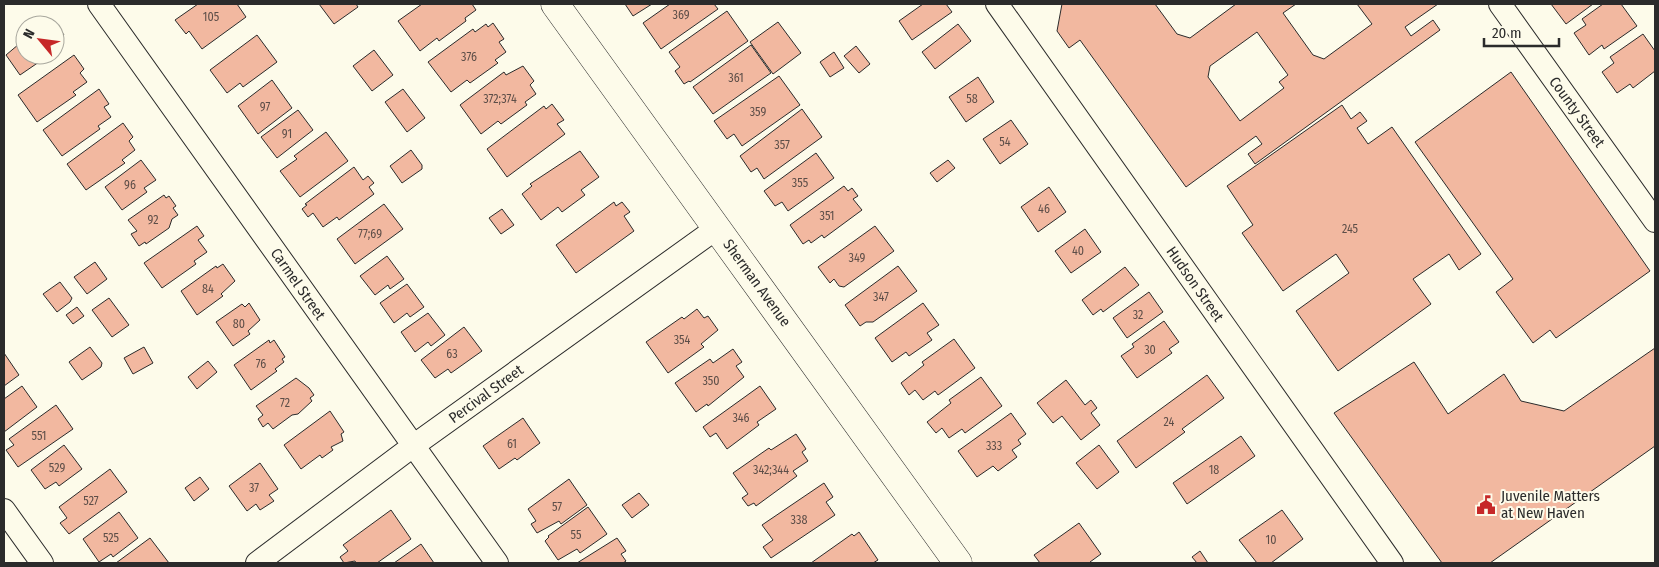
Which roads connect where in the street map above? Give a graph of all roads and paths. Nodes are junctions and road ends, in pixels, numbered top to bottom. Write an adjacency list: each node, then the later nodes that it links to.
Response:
1 (99, 4): 7 (street, Carmel Street)
2 (555, 4): 6 (main road, Sherman Avenue)
3 (997, 4): 13 (street, Hudson Street)
4 (1500, 4): 5 (street, County Street)
5 (1655, 221)
6 (717, 228): 7 (street, Percival Street); 12 (main road, Sherman Avenue)
7 (413, 446): 10 (street, Percival Street); 11 (street, Carmel Street)
8 (4, 510): 9 (street)
9 (42, 563)
10 (258, 563)
11 (497, 563)
12 (958, 563)
13 (1392, 563)

